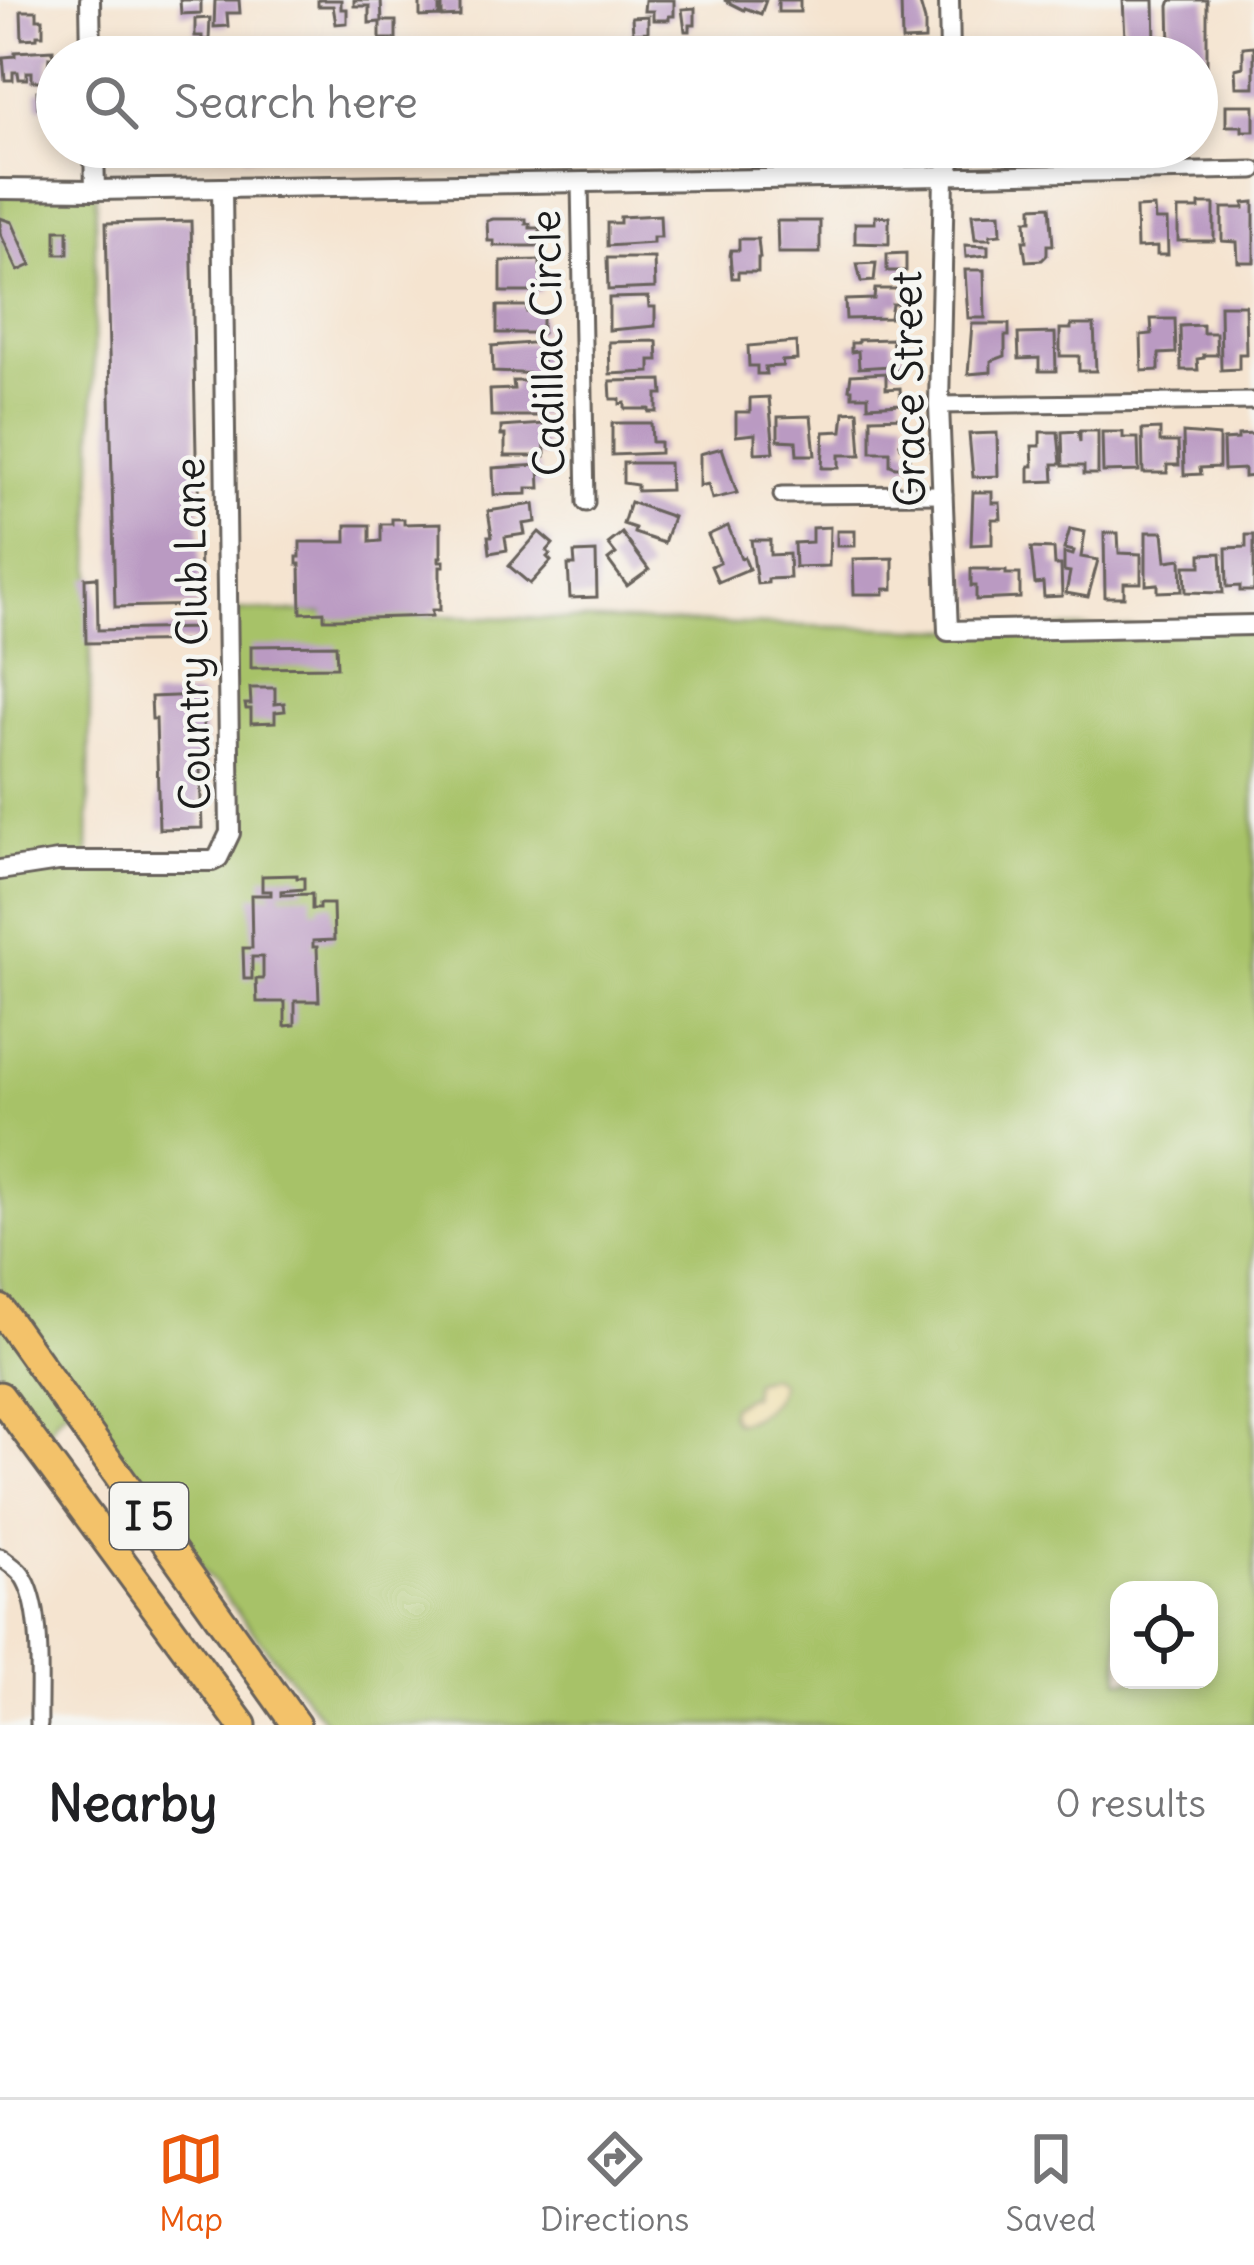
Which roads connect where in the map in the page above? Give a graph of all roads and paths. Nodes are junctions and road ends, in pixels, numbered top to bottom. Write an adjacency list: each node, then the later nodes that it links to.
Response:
1 (90, 0): 3 (street)
2 (950, 0): 4 (street)
3 (91, 36)
4 (950, 36)
5 (94, 168): 12 (street)
6 (948, 168): 8 (street, Grace Street)
7 (1254, 170): 8 (street)
8 (944, 176): 9 (street); 14 (street, Grace Street)
9 (580, 182): 10 (street); 17 (street, Cadillac Circle)
10 (222, 188): 12 (street); 19 (street, Country Club Lane)
11 (0, 189): 12 (street)
12 (94, 190)
13 (1254, 401): 14 (street)
14 (939, 405): 15 (street, Grace Street)
15 (944, 494): 16 (street); 18 (street, Grace Street)
16 (782, 495)
17 (586, 503)
18 (1254, 626)
19 (0, 870)
20 (0, 1309): 25 (highway, I 5)
21 (0, 1396): 24 (highway, I 5)
22 (0, 1557): 23 (street)
23 (39, 1725)
24 (242, 1725)
25 (296, 1725)

